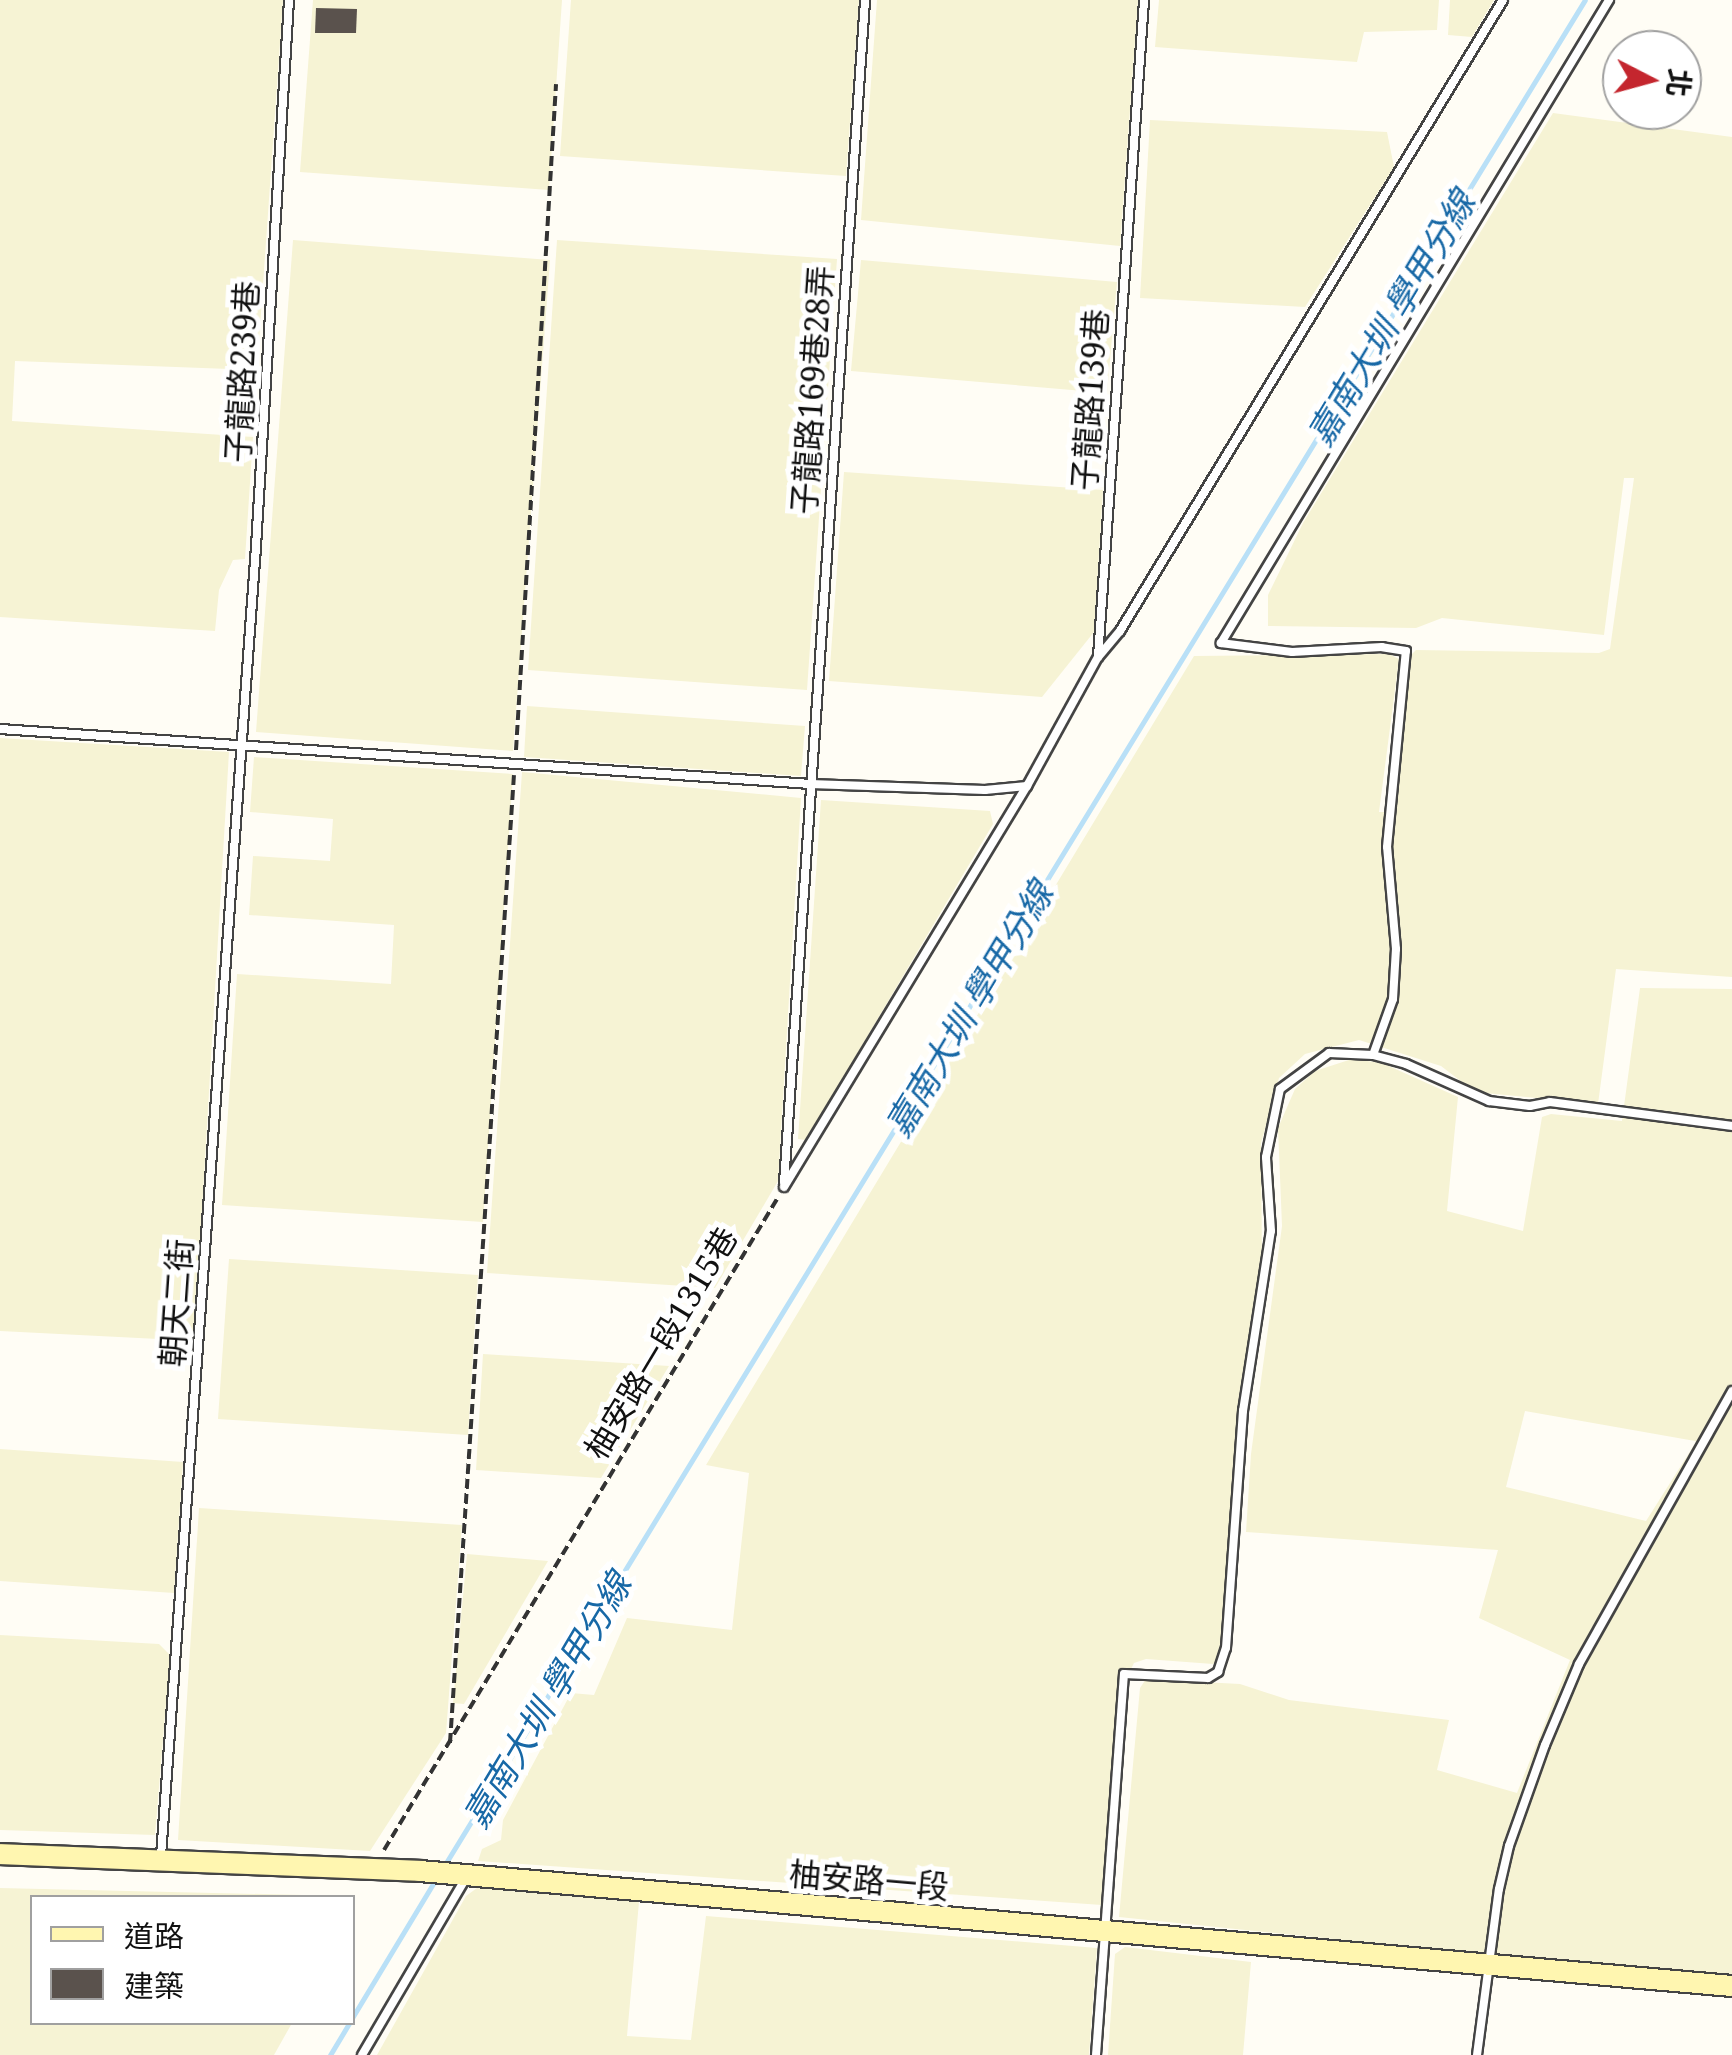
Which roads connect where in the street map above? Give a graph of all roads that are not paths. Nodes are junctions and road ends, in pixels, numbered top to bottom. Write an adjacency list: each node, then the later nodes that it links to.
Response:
1 (289, 0): 8 (lane, 子龍路239巷)
2 (865, 0): 9 (lane, 子龍路169巷28弄)
3 (1144, 0): 6 (lane, 子龍路139巷)
4 (1503, 0): 6 (lane)
5 (1608, 0): 11 (lane)
6 (1098, 658): 10 (lane, 子龍路139巷)
7 (0, 728): 8 (lane)
8 (241, 746): 9 (lane); 15 (lane, 朝天二街)
9 (810, 784): 10 (lane); 10 (lane, 子龍路139巷)
10 (1028, 786)
11 (1373, 1055): 12 (lane); 17 (lane)
12 (1732, 1126)
13 (1732, 1391): 18 (lane)
14 (0, 1854): 15 (street, 柚安路一段)
15 (160, 1863): 16 (street, 柚安路一段)
16 (468, 1875): 17 (street, 柚安路一段); 20 (lane)
17 (1107, 1931): 18 (street, 柚安路一段); 21 (lane)
18 (1490, 1965): 19 (street, 柚安路一段); 22 (lane)
19 (1732, 1986)
20 (362, 2055)
21 (1096, 2055)
22 (1477, 2055)

